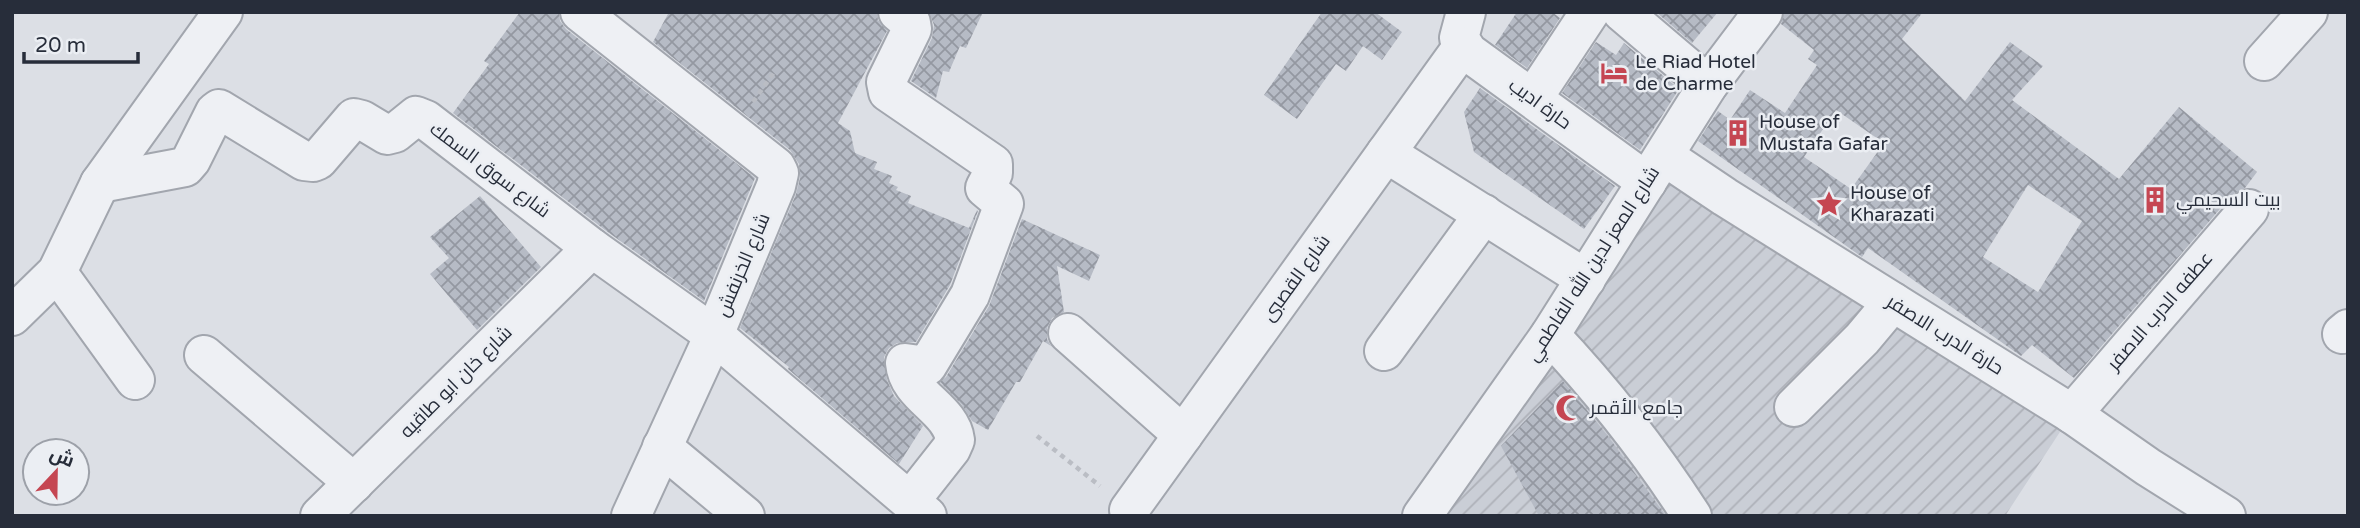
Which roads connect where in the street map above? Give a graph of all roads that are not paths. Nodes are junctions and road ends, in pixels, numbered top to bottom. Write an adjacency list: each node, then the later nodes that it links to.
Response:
1 (223, 12): 14 (street)
2 (580, 12): 23 (street, شارع الخرنفش)
3 (898, 12): 33 (street)
4 (1590, 12): 11 (street)
5 (1622, 12): 10 (street)
6 (1763, 12): 10 (street, شارع المعز لدين الله الفاطمي)
7 (2308, 12): 9 (street)
8 (1465, 29): 11 (street, حارة اديب); 12 (street, شارع القصبى)
9 (2264, 61)
10 (1709, 85): 13 (street, شارع المعز لدين الله الفاطمي)
11 (1533, 98): 13 (street, حارة اديب)
12 (1387, 153): 16 (street); 30 (street, شارع القصبى)
13 (1655, 169): 19 (street, شارع المعز لدين الله الفاطمي); 20 (street, حارة الدرب الاصفر)
14 (100, 183): 17 (street, شارع سوق السمك); 18 (street)
15 (2249, 209): 29 (street, عطفه الدرب الاصفر)
16 (1484, 214): 19 (street); 25 (street)
17 (592, 248): 23 (street, شارع سوق السمك); 32 (street, شارع خان ابو طاقيه)
18 (57, 272): 21 (street); 27 (street)
19 (1586, 279): 24 (street, شارع المعز لدين الله الفاطمي)
20 (1893, 302): 28 (street); 29 (street, حارة الدرب الاصفر)
21 (12, 316)
22 (1068, 332): 30 (street)
23 (714, 334): 31 (street); 33 (street, شارع الخرنفش)
24 (1550, 335): 38 (street, شارع المعز لدين الله الفاطمي); 39 (street)
25 (1384, 351)
26 (204, 355): 32 (street)
27 (135, 380)
28 (1794, 407)
29 (2072, 414): 40 (street, حارة الدرب الاصفر)
30 (1184, 435): 34 (street, شارع القصبى)
31 (662, 447): 36 (street); 37 (street)
32 (354, 483): 35 (street, شارع خان ابو طاقيه)
33 (919, 508)
34 (1129, 510)
35 (320, 516)
36 (631, 516)
37 (745, 516)
38 (1423, 516)
39 (1692, 516)
40 (2226, 516)

